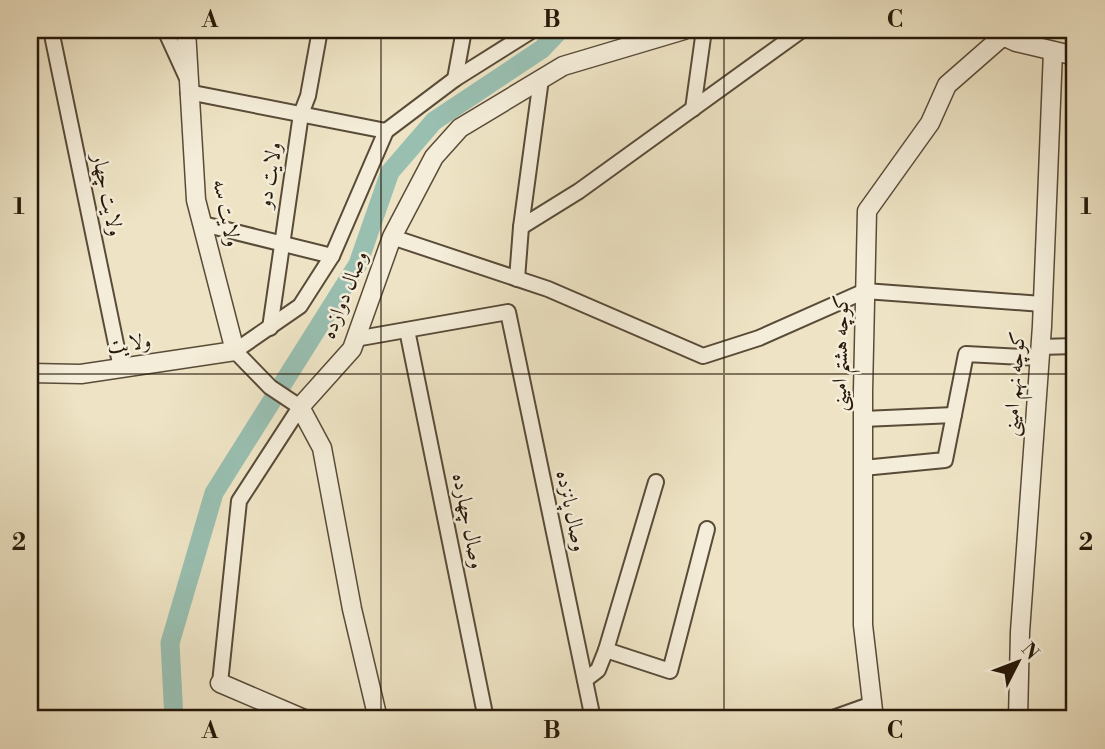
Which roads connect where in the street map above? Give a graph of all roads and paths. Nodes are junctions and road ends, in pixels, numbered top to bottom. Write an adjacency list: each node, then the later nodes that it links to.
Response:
1 (51, 30): 33 (street, ولایت چهار)
2 (165, 30): 15 (street)
3 (186, 30): 15 (street, ولایت سه)
4 (320, 30): 17 (street, ولایت دو)
5 (464, 30): 13 (street)
6 (533, 30): 13 (street)
7 (684, 30): 14 (street, وصال دوازده)
8 (704, 30): 16 (street)
9 (802, 30): 16 (street)
10 (996, 33): 11 (street); 25 (street, کوچه هشتم امینی)
11 (1053, 51): 12 (street); 26 (street, کوچه نهم امینی)
12 (1075, 54)
13 (455, 79): 18 (street)
14 (541, 79): 20 (street); 21 (street, وصال دوازده)
15 (188, 86): 17 (street); 19 (street, ولایت سه)
16 (694, 109): 20 (street)
17 (301, 114): 18 (street); 22 (street, ولایت دو)
18 (386, 131): 23 (street)
19 (203, 224): 22 (street); 31 (street, ولایت سه)
20 (522, 227): 24 (street)
21 (392, 237): 24 (street); 29 (street, وصال دوازده)
22 (281, 245): 23 (street); 27 (street, ولایت دو)
23 (332, 256): 27 (street)
24 (517, 279): 25 (street)
25 (865, 291): 26 (street); 37 (street, کوچه هشتم امینی)
26 (1042, 304): 32 (street, کوچه نهم امینی)
27 (270, 328): 31 (street)
28 (408, 330): 29 (street); 42 (street, وصال پانزده); 47 (street, وصال چهارده)
29 (355, 339): 35 (street, وصال دوازده)
30 (1075, 346): 32 (street)
31 (235, 351): 33 (street, ولایت); 35 (street)
32 (1040, 353): 36 (street); 50 (street, کوچه نهم امینی)
33 (121, 368): 34 (street, ولایت)
34 (30, 373)
35 (296, 404): 43 (street); 46 (street)
36 (954, 415): 37 (street); 38 (street)
37 (863, 419): 38 (street, کوچه هشتم امینی)
38 (863, 468): 44 (street, کوچه هشتم امینی)
39 (656, 482): 41 (street)
40 (707, 529): 41 (street)
41 (606, 650): 42 (street)
42 (585, 680): 48 (street, وصال پانزده)
43 (220, 683): 45 (street)
44 (873, 712): 49 (street)
45 (304, 719)
46 (378, 719)
47 (486, 719)
48 (593, 719)
49 (830, 719)
50 (1018, 719)

